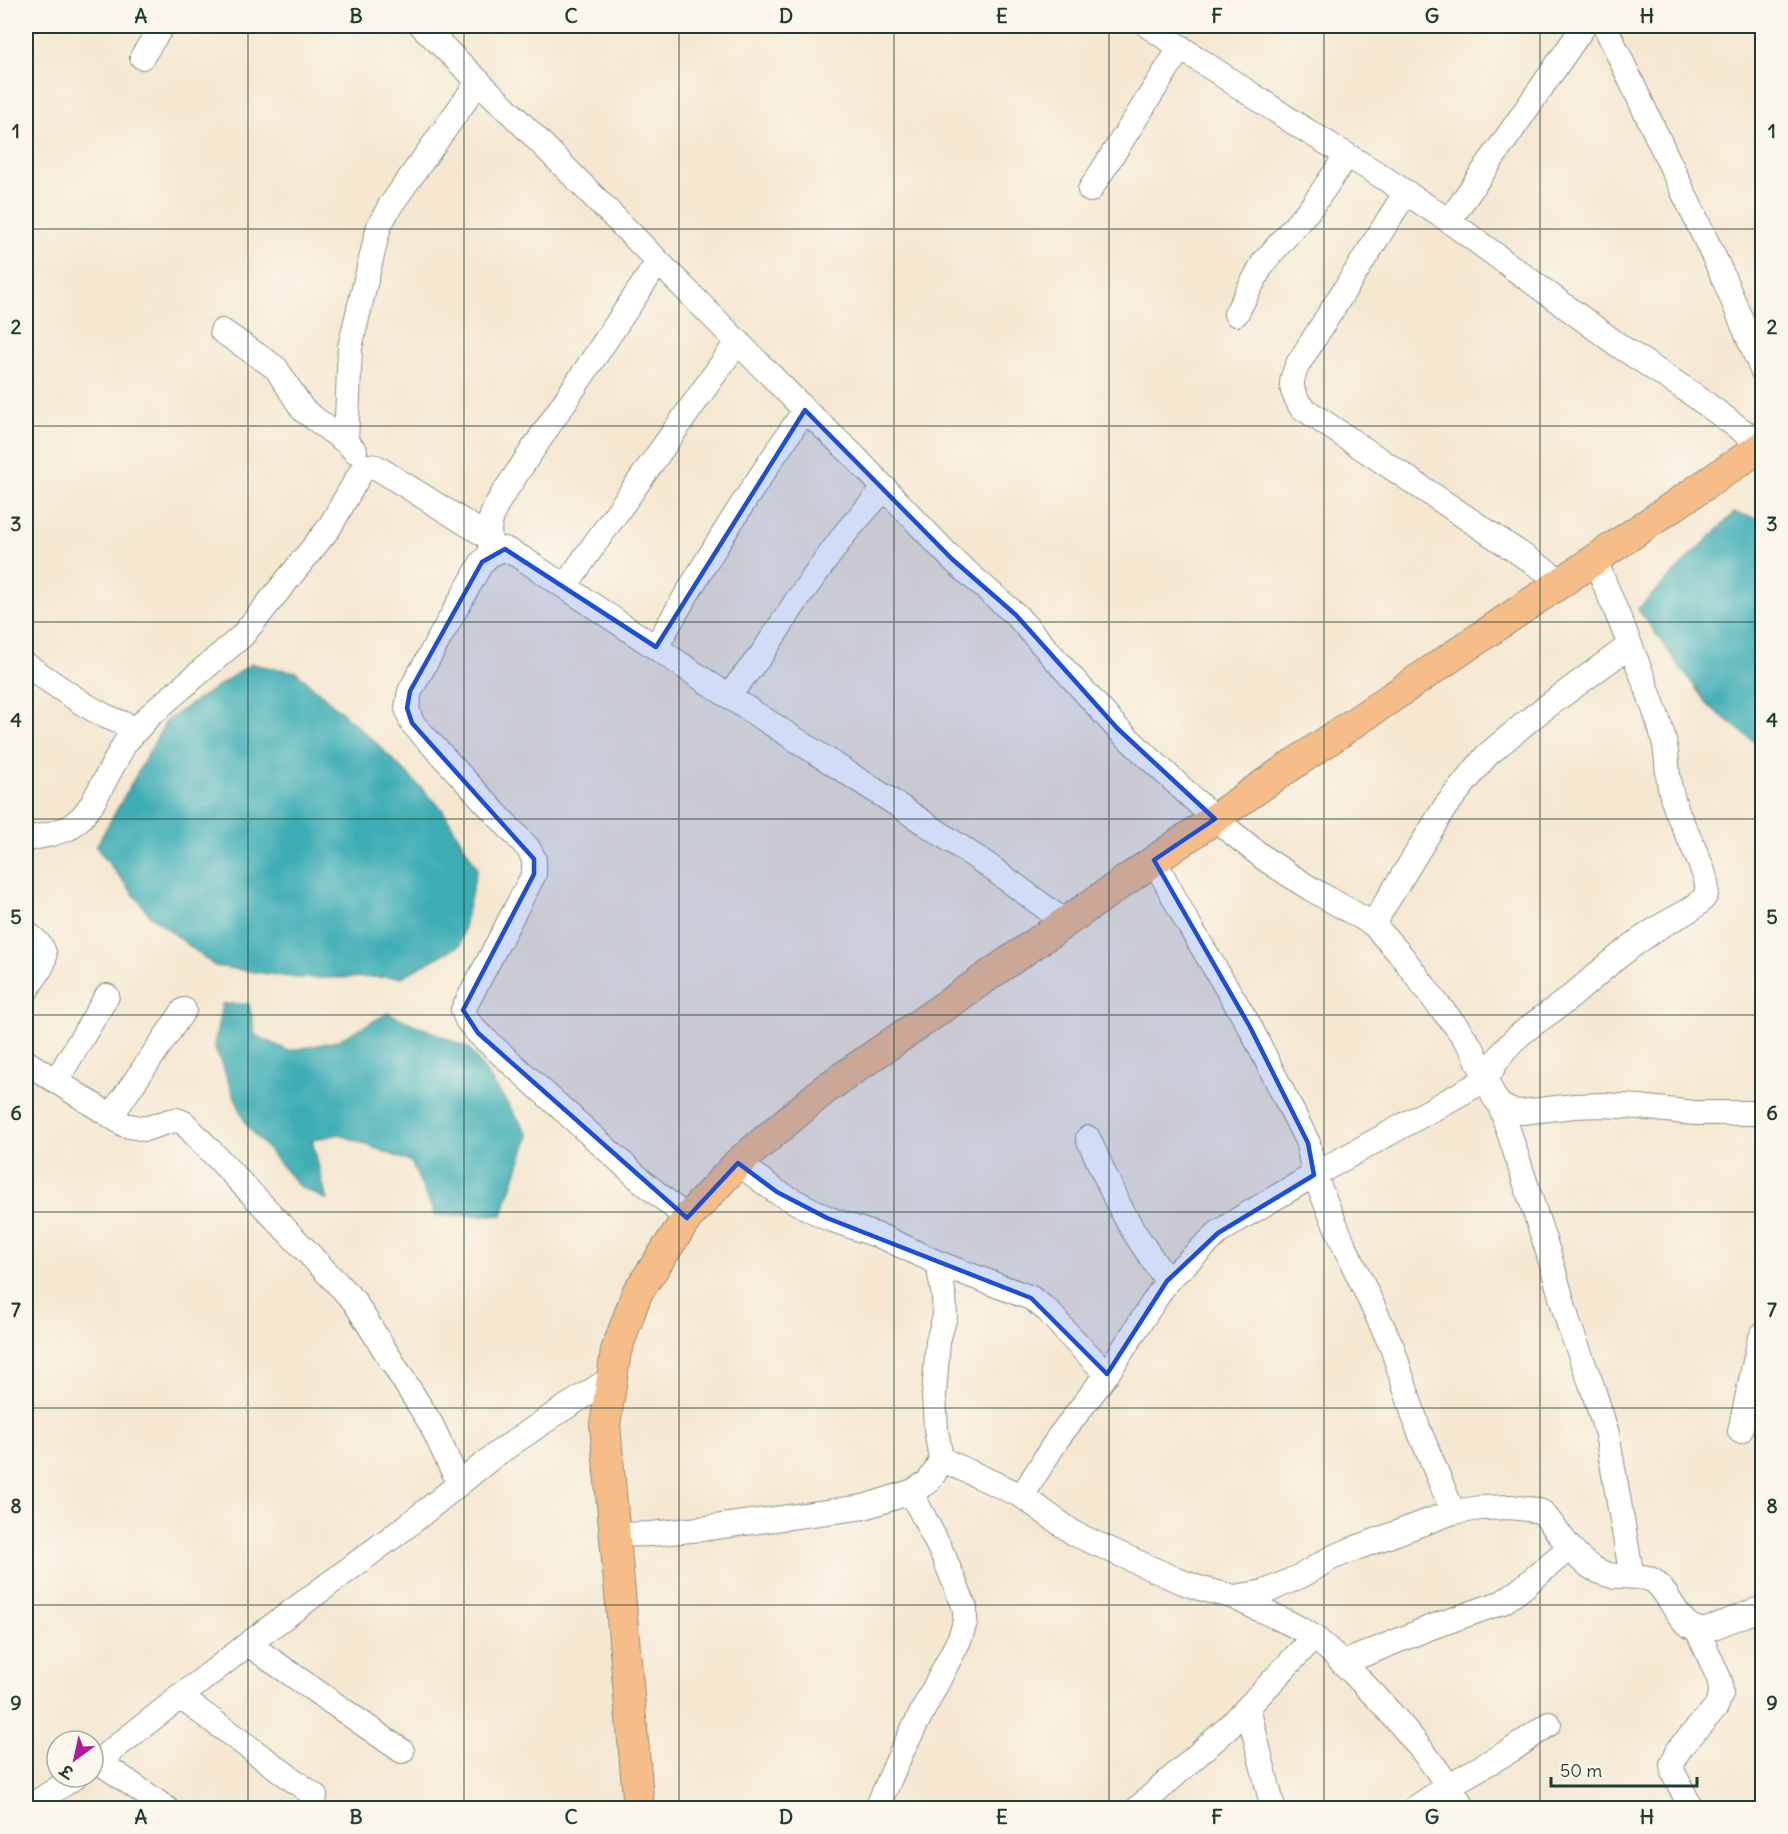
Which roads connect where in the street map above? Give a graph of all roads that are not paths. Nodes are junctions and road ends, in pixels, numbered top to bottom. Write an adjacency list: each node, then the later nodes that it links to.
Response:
1 (162, 26): 7 (street)
2 (422, 26): 8 (street)
3 (1148, 26): 6 (street)
4 (1584, 26): 12 (street)
5 (1605, 26): 17 (street)
6 (1181, 47): 9 (street); 10 (street)
7 (142, 57)
8 (479, 81): 13 (street); 19 (street)
9 (1347, 155): 11 (street); 14 (street)
10 (1090, 190)
11 (1406, 192): 12 (street); 25 (street)
12 (1449, 221): 20 (street)
13 (658, 262): 16 (street); 23 (street)
14 (1236, 314)
15 (222, 331): 19 (street)
16 (738, 341): 18 (street); 26 (street)
17 (1762, 370)
18 (805, 410): 22 (street); 28 (street)
19 (346, 442): 21 (street)
20 (1762, 445): 24 (main road)
21 (369, 466): 23 (street); 31 (street)
22 (885, 488): 30 (street); 32 (street)
23 (490, 545): 26 (street); 50 (street)
24 (1595, 560): 25 (main road); 27 (street)
25 (1561, 581): 32 (main road)
26 (565, 586): 28 (street)
27 (1629, 646): 36 (street); 42 (street)
28 (656, 647): 30 (street)
29 (26, 665): 31 (street)
30 (728, 696): 35 (street)
31 (137, 729): 33 (street)
32 (1215, 819): 34 (main road); 36 (street)
33 (26, 843)
34 (1154, 860): 35 (main road); 49 (street)
35 (1065, 922): 48 (main road)
36 (1373, 924): 42 (street)
37 (26, 933): 38 (street)
38 (26, 991)
39 (106, 996): 43 (street)
40 (184, 1010): 46 (street)
41 (26, 1062): 43 (street)
42 (1487, 1079): 44 (street); 49 (street)
43 (56, 1081): 46 (street)
44 (1500, 1105): 45 (street); 64 (street)
45 (1762, 1113)
46 (111, 1116): 58 (street)
47 (1088, 1138): 52 (street)
48 (738, 1163): 50 (main road); 51 (street)
49 (1314, 1174): 52 (street); 61 (street)
50 (687, 1218): 55 (main road)
51 (938, 1263): 54 (street); 57 (street)
52 (1167, 1281): 54 (street)
53 (1762, 1335): 56 (street)
54 (1107, 1374): 60 (street)
55 (612, 1378): 58 (street); 62 (main road)
56 (1740, 1431)
57 (940, 1459): 59 (street); 60 (street)
58 (459, 1484): 69 (street)
59 (911, 1492): 62 (street); 83 (street)
60 (1022, 1496): 65 (street)
61 (1453, 1512): 63 (street); 65 (street)
62 (615, 1535): 82 (main road)
63 (1569, 1548): 64 (street); 70 (street)
64 (1632, 1577): 67 (street)
65 (1234, 1597): 68 (street)
66 (1762, 1608): 67 (street)
67 (1698, 1631): 88 (street)
68 (1314, 1636): 70 (street); 72 (street)
69 (248, 1644): 71 (street); 74 (street)
70 (1342, 1663): 77 (street)
71 (179, 1696): 75 (street); 79 (street)
72 (1248, 1708): 84 (street); 85 (street)
73 (1549, 1724): 77 (street)
74 (402, 1751)
75 (105, 1755)
76 (105, 1769): 81 (street)
77 (1448, 1786): 86 (street); 87 (street)
78 (57, 1789): 80 (street)
79 (315, 1796)
80 (28, 1809)
81 (166, 1809)
82 (639, 1809)
83 (877, 1809)
84 (1138, 1809)
85 (1273, 1809)
86 (1415, 1809)
87 (1464, 1809)
88 (1691, 1809)

